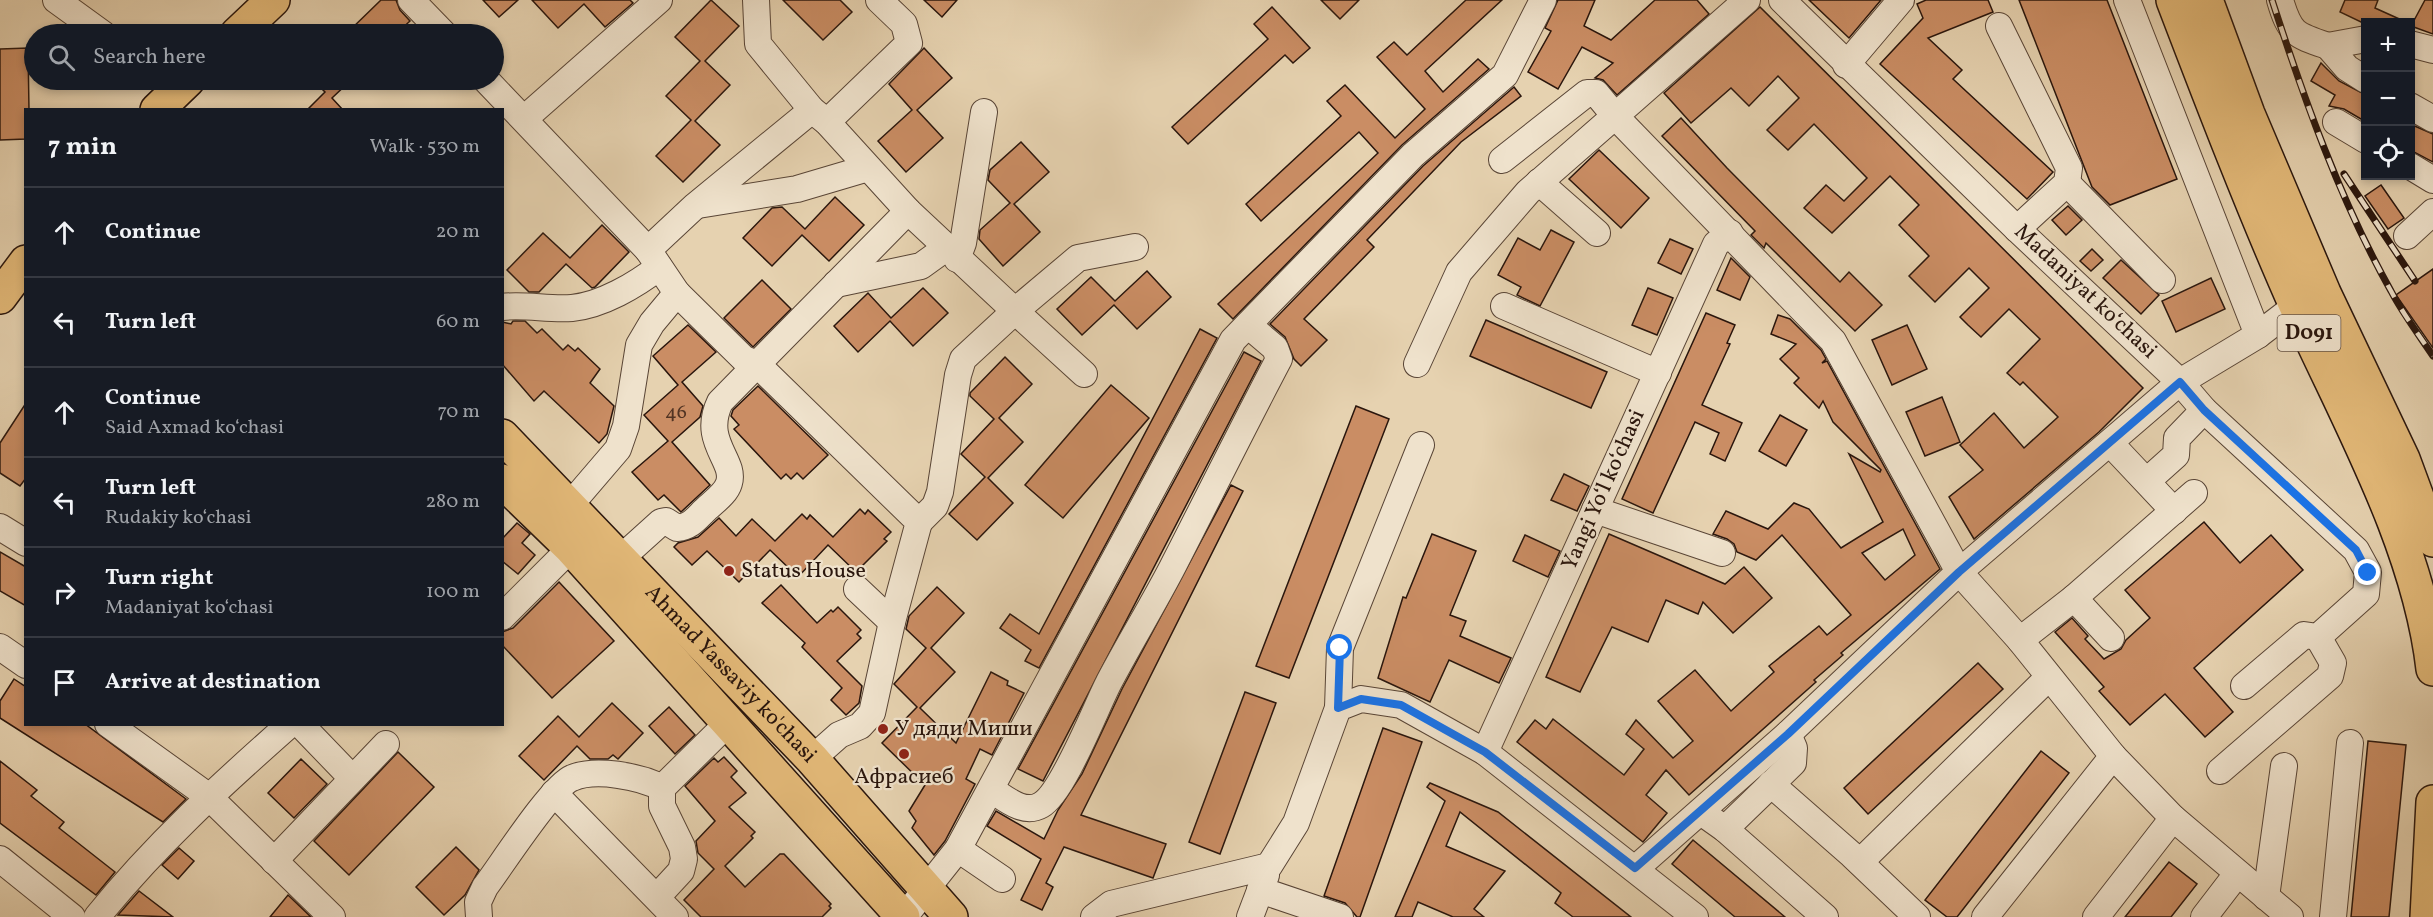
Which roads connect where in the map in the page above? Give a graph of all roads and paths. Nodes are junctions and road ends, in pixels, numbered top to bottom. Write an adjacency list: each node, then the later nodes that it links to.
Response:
1 (56, 0): 15 (street)
2 (273, 0): 17 (main road)
3 (411, 0): 18 (street)
4 (659, 0): 31 (street)
5 (756, 0): 29 (street)
6 (879, 0): 29 (street)
7 (1542, 0): 61 (street)
8 (1747, 0): 30 (street)
9 (1782, 0): 24 (street, Madaniyat koʻchasi)
10 (1901, 0): 24 (street)
11 (2127, 0): 62 (street)
12 (2173, 0): 32 (main road, D091)
13 (2206, 0): 32 (main road, D091)
14 (2280, 0): 22 (street)
15 (83, 8): 16 (street)
16 (95, 24)
17 (248, 24)
18 (434, 24)
19 (1999, 26): 41 (street)
20 (2361, 40): 22 (street)
21 (2415, 45): 23 (street)
22 (2328, 46): 25 (street)
23 (2433, 50)
24 (1846, 64): 45 (street, Madaniyat koʻchasi)
25 (2361, 77)
26 (496, 90): 31 (street)
27 (2415, 109): 33 (street)
28 (984, 112): 50 (street)
29 (820, 116): 37 (street); 42 (street)
30 (1615, 116): 36 (street); 40 (street); 47 (street)
31 (524, 119): 51 (street)
32 (2236, 119): 58 (main road, D091); 80 (main road, D091)
33 (2433, 119)
34 (2336, 122): 35 (street)
35 (2361, 137)
36 (1502, 160)
37 (868, 168): 42 (street); 43 (street)
38 (2415, 169): 39 (street)
39 (2433, 180)
40 (1539, 182): 46 (street); 64 (street)
41 (2067, 183): 45 (street); 53 (street)
42 (695, 206): 51 (street)
43 (908, 211): 50 (street); 54 (street)
44 (2433, 212): 48 (street)
45 (2017, 229): 67 (street, Madaniyat koʻchasi)
46 (1597, 233)
47 (1731, 233): 65 (street, Yangi Yoʻl koʻchasi); 85 (street)
48 (2408, 236)
49 (1136, 247): 60 (street)
50 (952, 254): 54 (street); 60 (street)
51 (654, 259): 56 (street); 59 (street)
52 (24, 264): 55 (main road)
53 (2162, 280)
54 (836, 284): 63 (street)
55 (1, 293)
56 (678, 293): 63 (street); 75 (street)
57 (1504, 306): 65 (street)
58 (2296, 306): 62 (street); 95 (main road, D091)
59 (504, 307)
60 (1015, 311): 66 (street); 78 (street)
61 (1248, 325): 114 (street); 114 (street)
62 (2258, 335): 67 (street)
63 (757, 364): 78 (street); 84 (street)
64 (1417, 364)
65 (1658, 373): 76 (street, Yangi Yoʻl koʻchasi)
66 (1084, 374)
67 (2180, 382): 68 (street, Madaniyat koʻchasi); 70 (street)
68 (2204, 410): 72 (street); 90 (street, Madaniyat koʻchasi)
69 (504, 438): 75 (main road, Ahmad Yassaviy ko'chasi)
70 (2110, 443): 72 (street); 85 (street)
71 (1421, 446): 98 (street)
72 (2147, 481): 77 (street)
73 (504, 483): 82 (main road, Ahmad Yassaviy ko'chasi)
74 (2194, 493): 77 (street)
75 (570, 505): 84 (main road, Ahmad Yassaviy ko'chasi)
76 (1595, 510): 83 (street); 106 (street, Yangi Yoʻl koʻchasi)
77 (2174, 511): 87 (street)
78 (920, 522): 89 (street)
79 (0, 527): 81 (street)
80 (2433, 540)
81 (24, 542)
82 (571, 548): 88 (street); 99 (main road, Ahmad Yassaviy ko'chasi)
83 (1722, 553)
84 (621, 559): 108 (main road, Ahmad Yassaviy ko'chasi)
85 (1959, 572): 92 (street); 103 (street)
86 (857, 589): 89 (street)
87 (2074, 598): 91 (street); 92 (street)
88 (504, 614)
89 (892, 622): 108 (street)
90 (2318, 637): 97 (street); 110 (street)
91 (2111, 638)
92 (2020, 640): 96 (street)
93 (0, 647): 94 (street)
94 (24, 664)
95 (2433, 669)
96 (2049, 677): 107 (street); 124 (street)
97 (2244, 686)
98 (1338, 708): 106 (street); 125 (street)
99 (729, 722): 113 (street); 138 (main road, Ahmad Yassaviy ko'chasi)
100 (111, 726): 116 (street)
101 (288, 726): 116 (street)
102 (302, 726): 111 (street)
103 (1788, 734): 112 (street); 118 (street)
104 (2350, 743): 150 (street)
105 (386, 744): 111 (street)
106 (1485, 752): 126 (street)
107 (2113, 756): 119 (street); 146 (street)
108 (812, 759): 130 (main road, Ahmad Yassaviy ko'chasi)
109 (2284, 766): 132 (street)
110 (2220, 771)
111 (352, 777): 123 (street)
112 (1772, 784): 120 (street); 124 (street)
113 (662, 788): 115 (street); 131 (street)
114 (992, 790): 121 (street)
115 (554, 793): 131 (street); 136 (street)
116 (208, 796): 123 (street); 134 (street)
117 (2433, 801): 151 (main road)
118 (1701, 812): 120 (street); 126 (street)
119 (2173, 818): 127 (street); 147 (street)
120 (1725, 829): 144 (street)
121 (958, 849): 128 (street); 130 (street)
122 (0, 859): 133 (street)
123 (274, 861): 135 (street)
124 (1860, 862): 145 (street)
125 (1269, 866): 129 (street); 140 (street)
126 (1635, 868): 143 (street)
127 (2237, 874): 132 (street); 148 (street)
128 (1002, 879)
129 (1260, 890): 141 (street); 142 (street)
130 (927, 891): 138 (street); 139 (main road, Ahmad Yassaviy ko'chasi)
131 (657, 897): 137 (street)
132 (2266, 897): 149 (street)
133 (72, 917)
134 (98, 917)
135 (332, 917)
136 (479, 917)
137 (675, 917)
138 (903, 917)
139 (951, 917)
140 (1094, 917)
141 (1250, 917)
142 (1340, 917)
143 (1695, 917)
144 (1826, 917)
145 (1917, 917)
146 (1985, 917)
147 (2096, 917)
148 (2204, 917)
149 (2290, 917)
150 (2333, 917)
151 (2427, 917)

